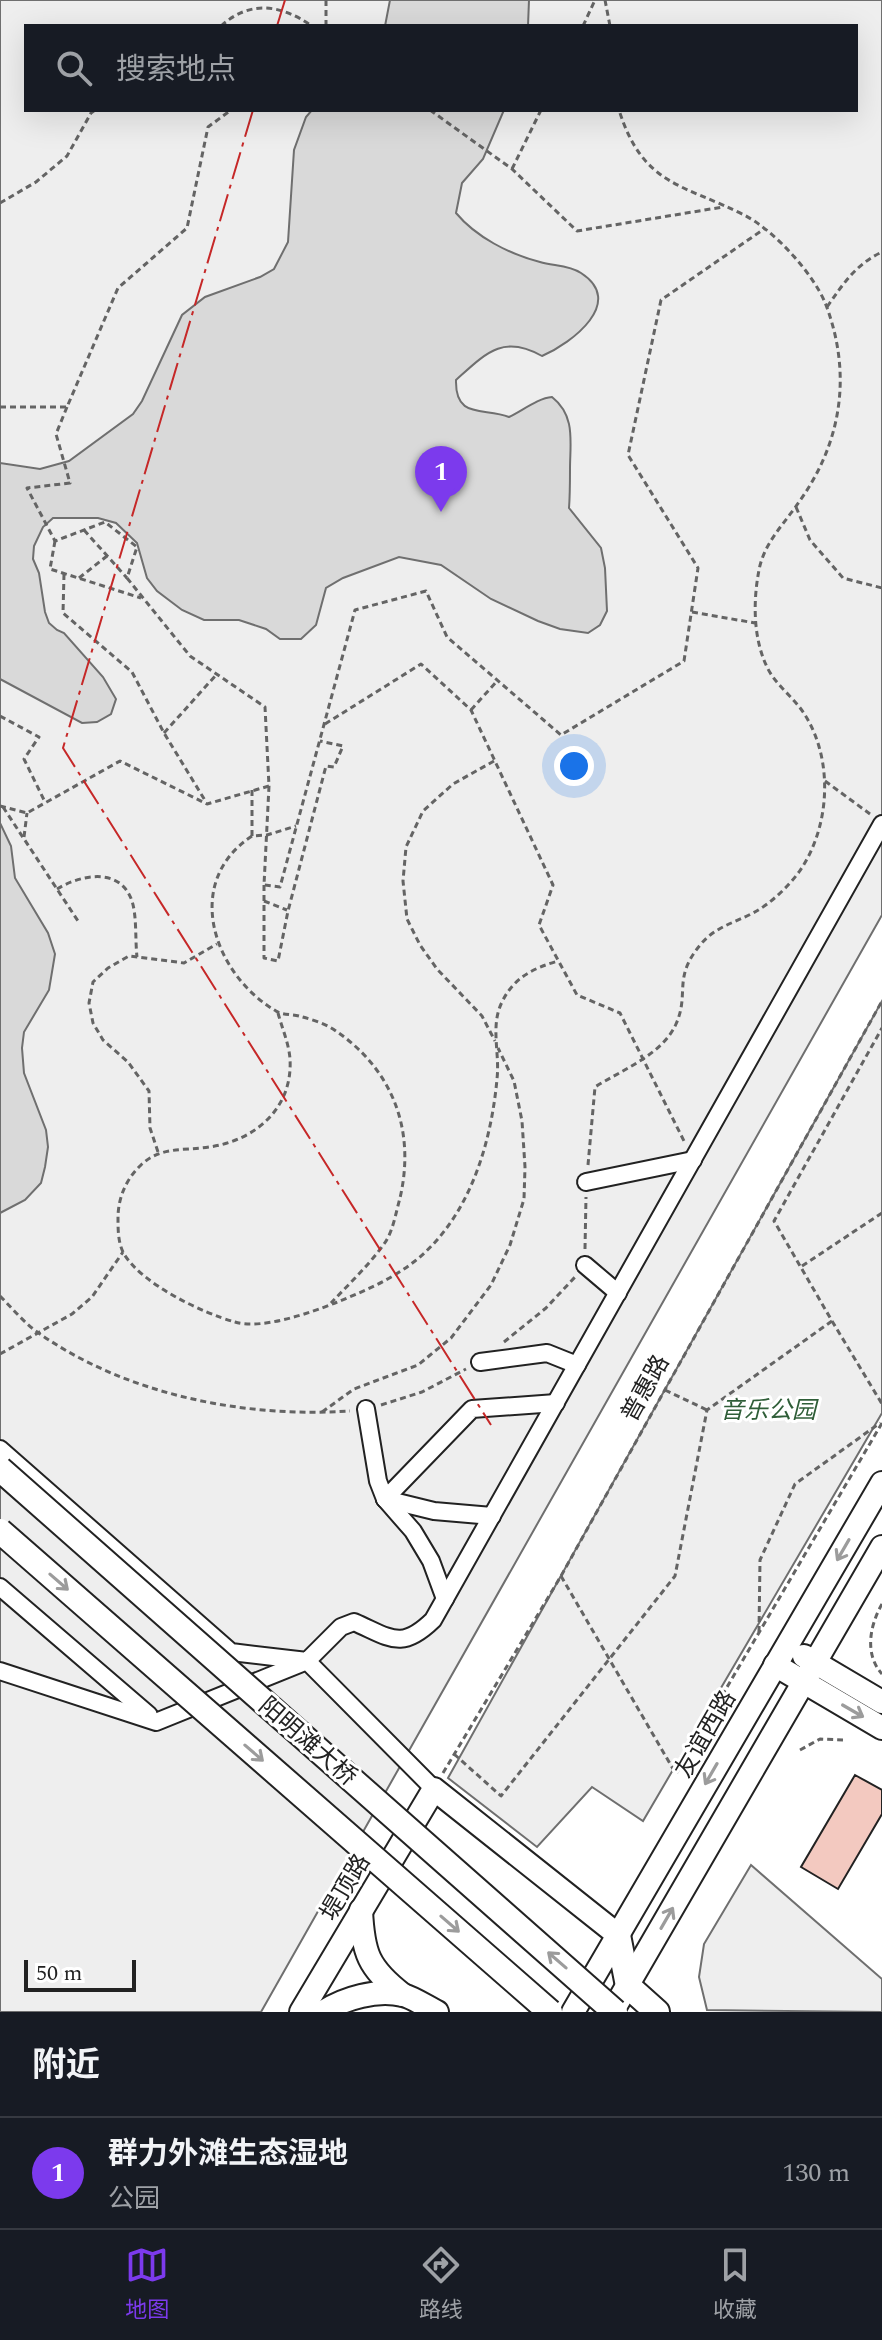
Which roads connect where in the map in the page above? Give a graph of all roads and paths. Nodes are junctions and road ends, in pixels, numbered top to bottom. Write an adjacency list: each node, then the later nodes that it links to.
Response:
1 (326, 0): 8 (path)
2 (595, 0): 9 (path)
3 (605, 0): 10 (path)
4 (256, 1): 6 (path)
5 (278, 3): 7 (path)
6 (222, 24)
7 (309, 24)
8 (326, 24)
9 (584, 24)
10 (610, 24)
11 (92, 112): 17 (path)
12 (228, 112): 23 (path)
13 (433, 112): 16 (path)
14 (540, 112): 16 (path)
15 (620, 112): 18 (path)
16 (512, 169): 18 (path)
17 (0, 203)
18 (723, 207): 19 (path)
19 (764, 229): 21 (path); 33 (path)
20 (882, 252): 21 (path)
21 (827, 307): 24 (path)
22 (0, 407): 23 (path)
23 (67, 407): 26 (path)
24 (796, 507): 31 (path); 34 (path)
25 (84, 530): 26 (path); 27 (path); 30 (path)
26 (55, 541): 28 (path)
27 (107, 556): 29 (path); 30 (path)
28 (64, 574): 29 (path); 40 (path)
29 (79, 578): 32 (path)
30 (127, 578): 32 (path)
31 (882, 588)
32 (144, 599): 35 (path)
33 (691, 611): 34 (path); 36 (path)
34 (755, 623): 43 (path)
35 (216, 675): 40 (path); 44 (path)
36 (497, 681): 37 (path); 39 (path)
37 (471, 710): 39 (path); 42 (path)
38 (0, 716): 46 (path)
39 (325, 724): 41 (path)
40 (164, 733): 47 (path)
41 (320, 741): 51 (path); 58 (path)
42 (494, 761): 62 (path); 66 (path)
43 (825, 781): 50 (path); 67 (path)
44 (269, 786): 45 (path); 52 (path)
45 (252, 790): 47 (path); 53 (path)
46 (45, 802): 47 (path); 49 (path)
47 (207, 804)
48 (1, 806): 49 (path); 54 (path)
49 (27, 813): 54 (path)
50 (876, 819): 69 (lane)
51 (296, 826): 52 (path); 55 (path)
52 (267, 835): 53 (path); 55 (path)
53 (252, 836): 60 (path)
54 (24, 837): 56 (path)
55 (264, 885): 57 (path)
56 (57, 889): 59 (path); 61 (path)
57 (264, 901): 58 (path); 58 (path)
58 (288, 911)
59 (78, 921)
60 (217, 944): 61 (path); 64 (path)
61 (137, 957): 68 (path)
62 (558, 961): 66 (path); 67 (path)
63 (882, 1001): 83 (path, 普惠路)
64 (278, 1013): 68 (path); 77 (path)
65 (882, 1028): 74 (path)
66 (496, 1045): 77 (path); 88 (path)
67 (644, 1057): 69 (path); 70 (path)
68 (158, 1152): 72 (path)
69 (693, 1160): 70 (lane); 75 (lane)
70 (586, 1182): 73 (path)
71 (882, 1213): 74 (path)
72 (123, 1252): 77 (path); 79 (path)
73 (585, 1265): 75 (lane); 81 (path)
74 (801, 1267): 78 (path)
75 (618, 1293): 82 (lane)
76 (0, 1296): 79 (path)
77 (328, 1305)
78 (832, 1321): 85 (path); 87 (path)
79 (38, 1333): 80 (path); 88 (path)
80 (0, 1354)
81 (480, 1362): 82 (lane); 86 (path)
82 (577, 1365): 84 (lane)
83 (665, 1390): 87 (path); 97 (path, 普惠路)
84 (556, 1403): 93 (lane); 94 (lane)
85 (882, 1404)
86 (366, 1409): 88 (path); 93 (lane)
87 (707, 1410): 103 (path)
88 (320, 1413)
89 (882, 1422): 101 (path); 101 (path)
90 (0, 1449): 104 (lane)
91 (0, 1469): 124 (highway, 阳明滩大桥, one-way to 91, bridge)
92 (882, 1483): 102 (main road, 友谊西路, one-way to 102)
93 (385, 1499): 94 (lane); 99 (lane)
94 (492, 1516): 99 (lane)
95 (0, 1531): 122 (highway, 阳明滩大桥, one-way to 122, bridge)
96 (882, 1547): 106 (main road)
97 (561, 1576): 103 (path); 113 (path, 普惠路)
98 (0, 1587): 109 (lane)
99 (445, 1599): 104 (lane)
100 (882, 1604): 107 (path)
101 (759, 1636): 103 (path)
102 (781, 1656): 106 (main road); 116 (main road, 友谊西路, one-way to 116)
103 (610, 1658): 113 (path)
104 (307, 1661): 109 (lane); 114 (lane)
105 (0, 1671): 109 (lane)
106 (809, 1672): 108 (main road); 110 (main road, one-way to 110); 117 (main road, one-way to 106)
107 (882, 1674)
108 (882, 1702)
109 (156, 1722)
110 (882, 1728)
111 (843, 1740): 112 (path)
112 (800, 1750)
113 (454, 1754): 114 (path, 普惠路)
114 (434, 1789): 115 (main road, 堤顶路); 116 (main road)
115 (361, 1910): 118 (main road); 119 (main road, 堤顶路)
116 (618, 1935): 117 (highway); 123 (main road, 友谊西路)
117 (628, 1986): 124 (main road); 125 (highway)
118 (403, 1995): 120 (main road); 121 (main road)
119 (301, 2012)
120 (323, 2012)
121 (437, 2012)
122 (550, 2012)
123 (573, 2012)
124 (614, 2012)
125 (657, 2012)

